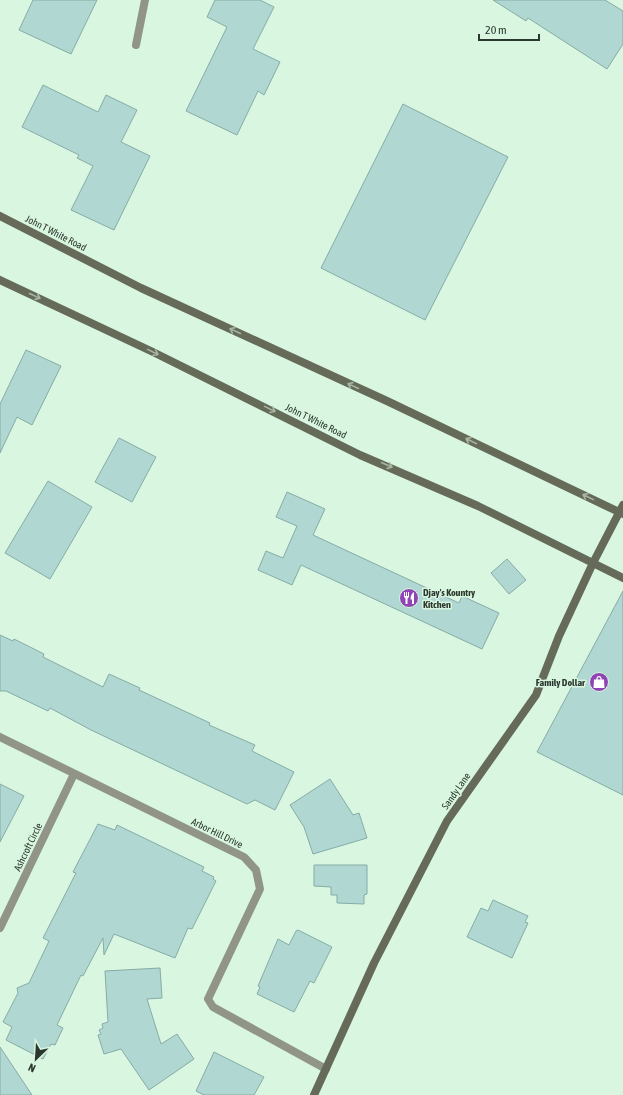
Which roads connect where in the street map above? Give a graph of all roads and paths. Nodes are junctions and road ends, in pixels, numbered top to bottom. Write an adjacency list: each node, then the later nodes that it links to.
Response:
1 (145, 0): 2 (street)
2 (136, 45)
3 (0, 216): 5 (main road, John T White Road, one-way to 3)
4 (0, 280): 6 (main road, John T White Road, one-way to 6)
5 (622, 511): 6 (main road, Sandy Lane)
6 (593, 563): 7 (main road, John T White Road); 11 (main road, Sandy Lane)
7 (623, 578)
8 (0, 738): 9 (street, Arbor Hill Drive)
9 (74, 774): 10 (street, Ashcroft Circle); 11 (street, Arbor Hill Drive)
10 (0, 928)
11 (326, 1069): 12 (main road, Sandy Lane)
12 (314, 1095)

